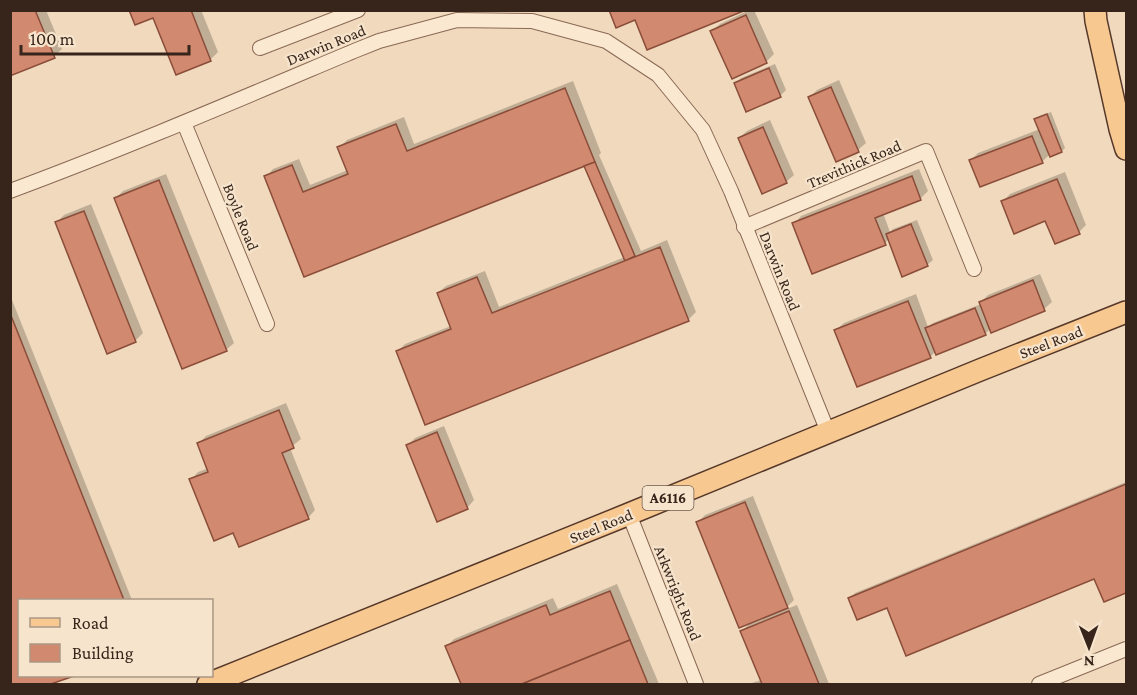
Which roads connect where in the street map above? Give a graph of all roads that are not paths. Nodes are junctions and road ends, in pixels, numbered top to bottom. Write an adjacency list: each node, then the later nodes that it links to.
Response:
1 (358, 10): 4 (street)
2 (1095, 10): 6 (main road)
3 (456, 15): 5 (street, Darwin Road); 8 (street, Darwin Road)
4 (260, 48)
5 (184, 123): 7 (street, Darwin Road); 11 (street, Boyle Road)
6 (1126, 149)
7 (10, 191)
8 (744, 226): 9 (street, Trevithick Road); 12 (street, Darwin Road)
9 (974, 269)
10 (1126, 312): 12 (main road, Steel Road / A6116)
11 (267, 324)
12 (828, 432): 13 (main road, Steel Road / A6116)
13 (629, 514): 15 (main road, Steel Road / A6116); 16 (street, Arkwright Road)
14 (1126, 649): 17 (street)
15 (208, 684)
16 (696, 684)
17 (1039, 684)

